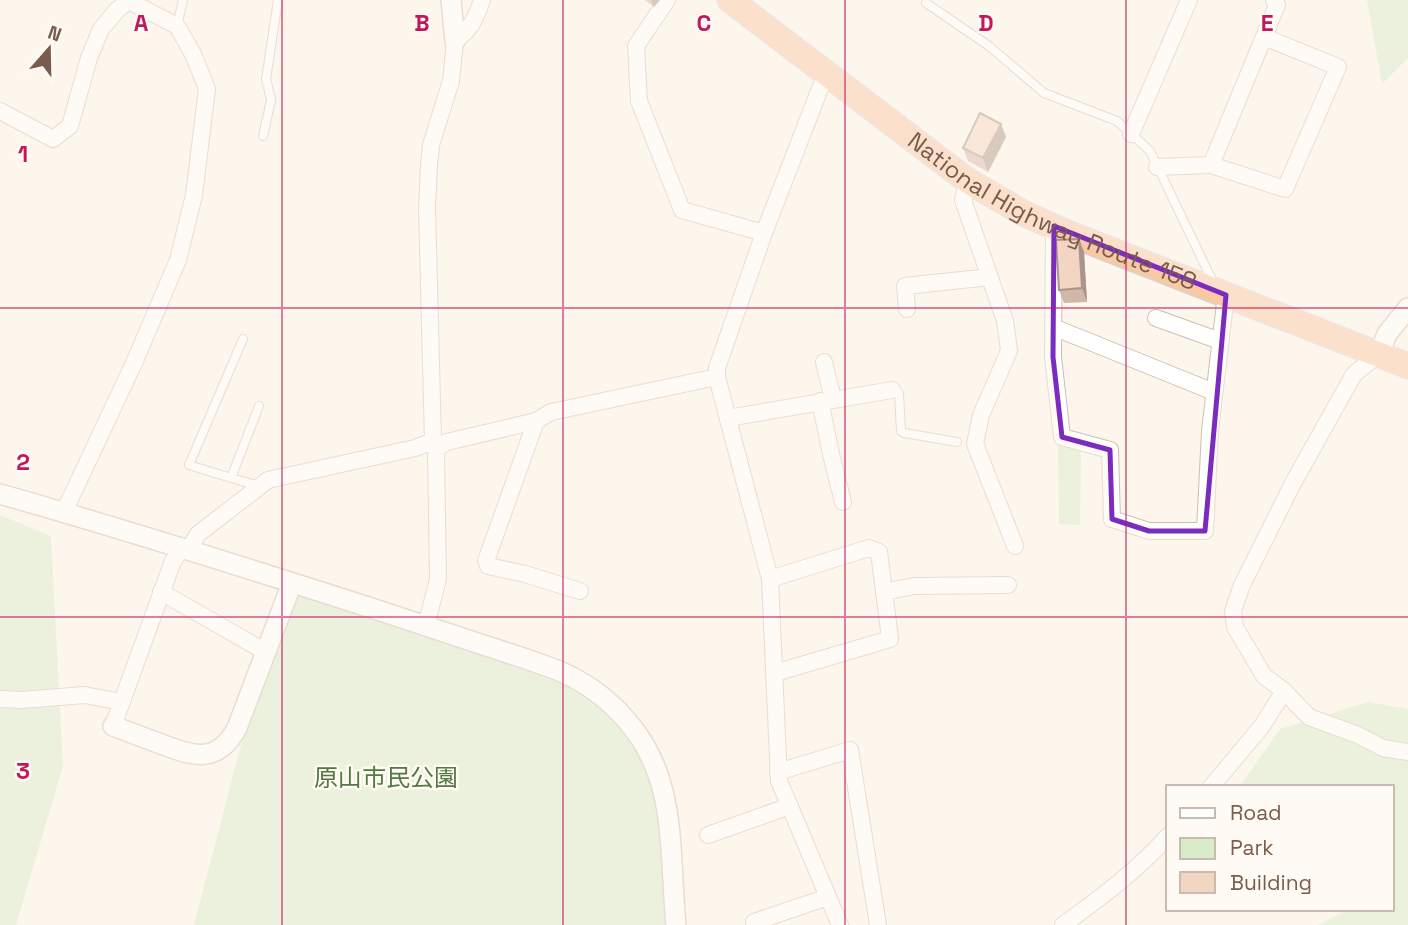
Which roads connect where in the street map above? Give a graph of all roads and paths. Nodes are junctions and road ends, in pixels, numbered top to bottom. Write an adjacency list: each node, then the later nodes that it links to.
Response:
1 (129, 0): 11 (street); 15 (street)
2 (183, 0): 11 (lane)
3 (278, 0): 17 (lane)
4 (450, 0): 13 (street)
5 (482, 0): 13 (street)
6 (667, 0): 22 (street)
7 (730, 0): 14 (highway, National Highway Route 158)
8 (1189, 0): 16 (street)
9 (1275, 0): 12 (street)
10 (926, 3): 16 (lane)
11 (177, 26): 47 (street)
12 (1264, 37): 18 (street); 18 (street)
13 (456, 41): 42 (street)
14 (828, 76): 20 (highway, National Highway Route 158); 22 (street)
15 (0, 111)
16 (1131, 134): 19 (lane)
17 (263, 136)
18 (1211, 165): 19 (street)
19 (1157, 167): 24 (lane)
20 (968, 181): 21 (highway, National Highway Route 158); 23 (street)
21 (1054, 226): 24 (highway, National Highway Route 158); 28 (street)
22 (764, 233): 34 (street)
23 (990, 277): 26 (street); 48 (street)
24 (1222, 293): 30 (street); 31 (highway, National Highway Route 158)
25 (1408, 308): 31 (street)
26 (907, 309)
27 (1156, 318): 30 (street)
28 (1053, 327): 36 (street); 36 (street)
29 (243, 339): 43 (lane)
30 (1220, 341): 36 (street)
31 (1379, 355): 33 (highway, National Highway Route 158); 59 (street)
32 (824, 362): 37 (street)
33 (1408, 366)
34 (717, 377): 39 (street); 40 (street)
35 (892, 390): 37 (street); 41 (lane)
36 (1214, 392)
37 (827, 400): 39 (street); 46 (street)
38 (259, 406): 43 (lane)
39 (728, 418): 50 (street)
40 (536, 421): 42 (street); 53 (street)
41 (957, 442)
42 (434, 445): 44 (street); 56 (street)
43 (231, 478): 44 (lane)
44 (259, 486): 49 (street)
45 (0, 494): 47 (street)
46 (843, 502)
47 (64, 512): 49 (street)
48 (1015, 547)
49 (186, 548): 51 (street); 54 (street)
50 (770, 579): 55 (street); 58 (street)
51 (292, 583): 56 (street); 57 (street)
52 (1009, 585): 55 (street)
53 (580, 591)
54 (162, 592): 57 (street); 61 (street)
55 (884, 592): 58 (street)
56 (426, 626): 70 (street)
57 (266, 652): 62 (street)
58 (775, 673): 64 (street)
59 (1284, 691): 63 (street); 65 (street)
60 (0, 699): 61 (street)
61 (122, 702): 62 (street)
62 (113, 726)
63 (1408, 752)
64 (778, 772): 66 (street); 73 (street)
65 (1213, 785)
66 (790, 806): 67 (street); 69 (street)
67 (708, 835)
68 (1166, 838): 74 (street)
69 (828, 897): 71 (street); 72 (street)
70 (676, 925)
71 (755, 925)
72 (840, 925)
73 (878, 925)
74 (1063, 925)

